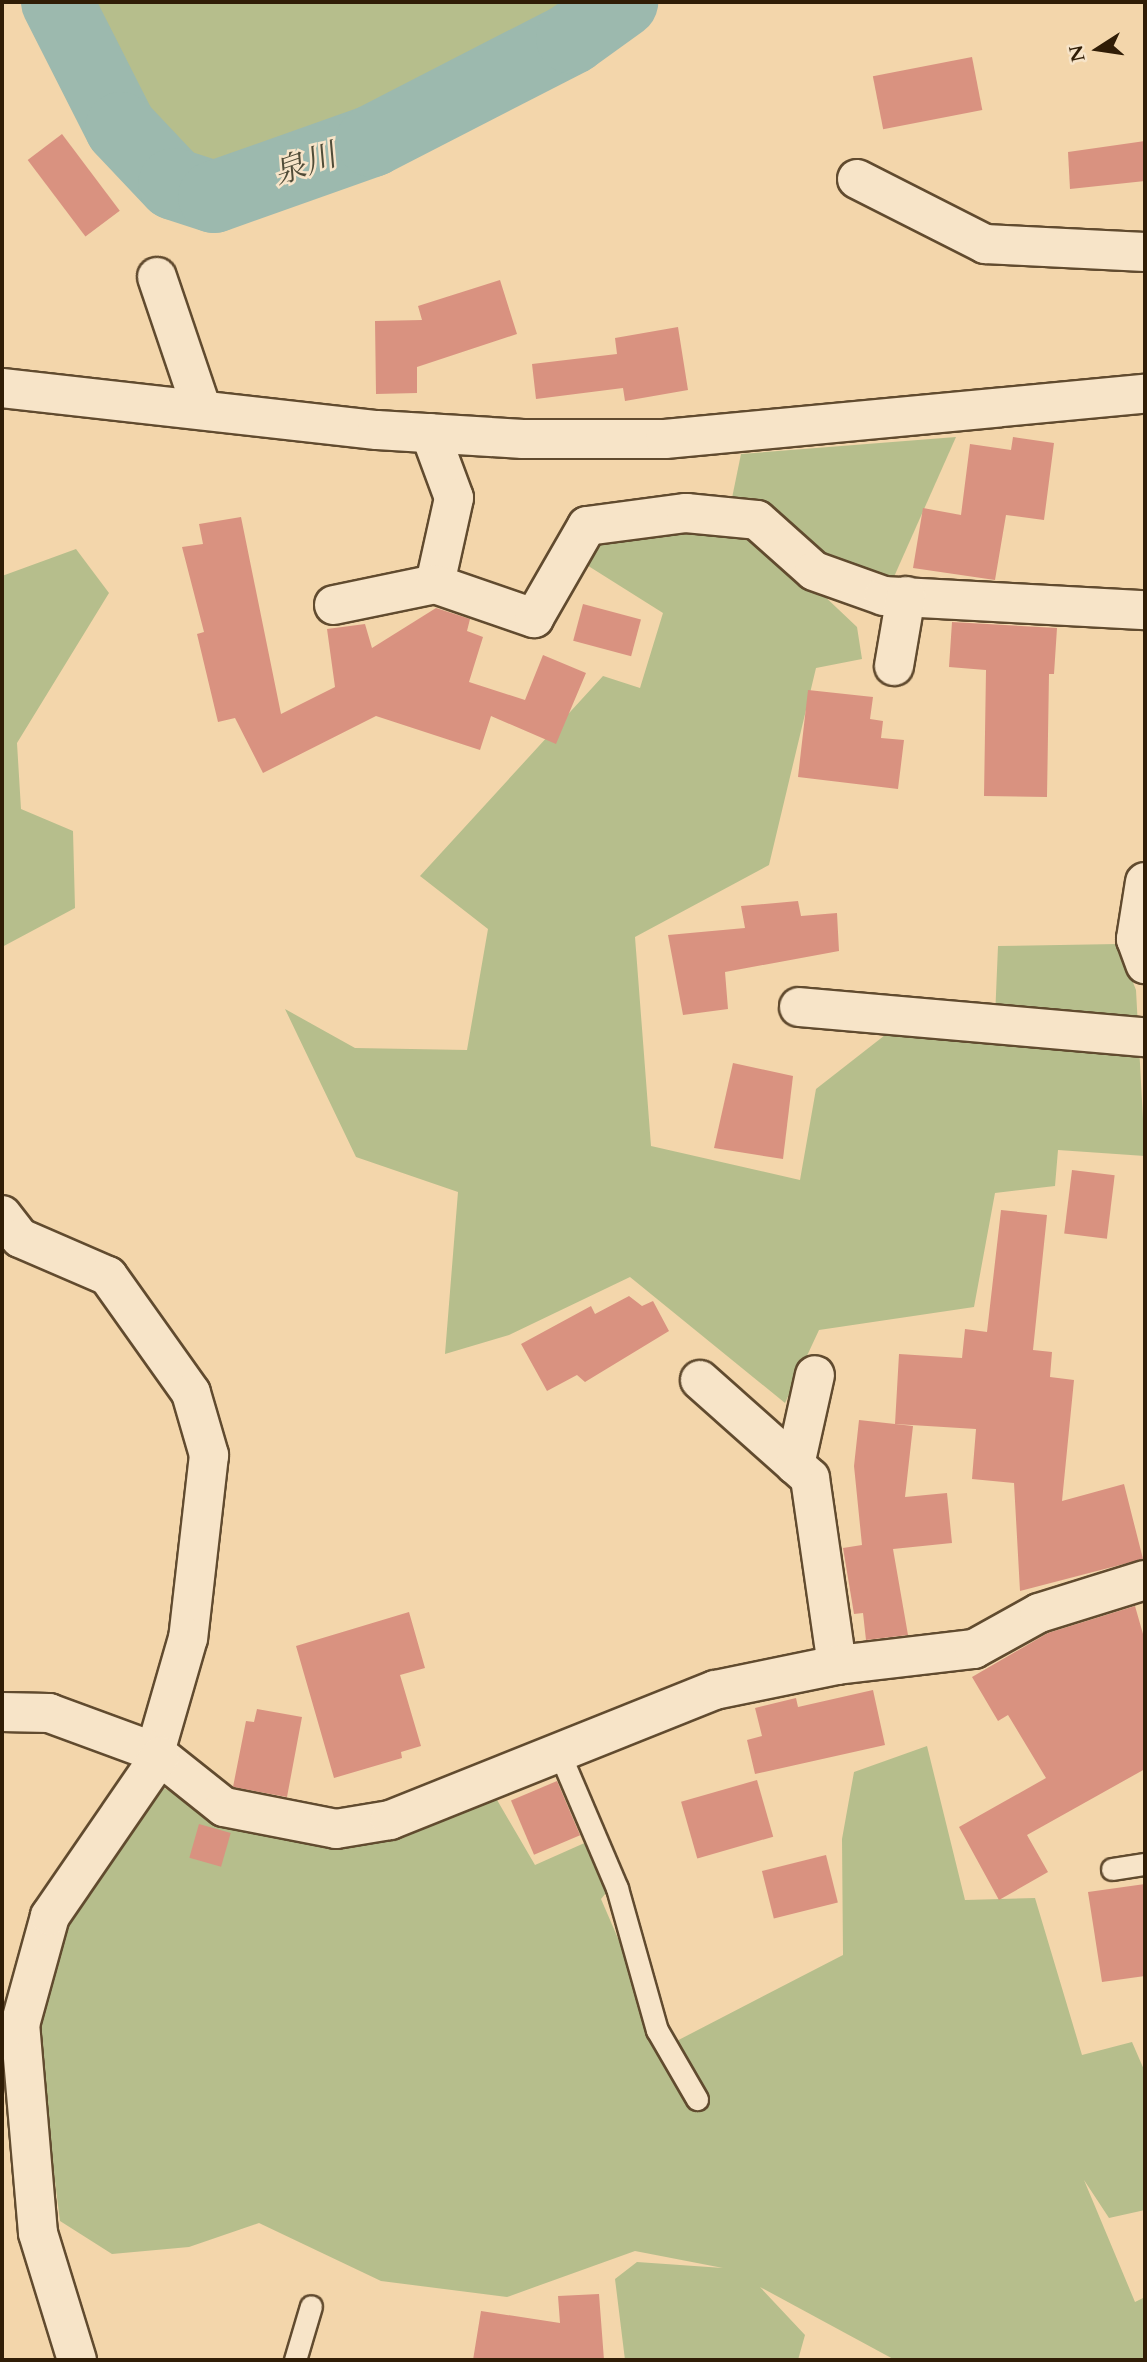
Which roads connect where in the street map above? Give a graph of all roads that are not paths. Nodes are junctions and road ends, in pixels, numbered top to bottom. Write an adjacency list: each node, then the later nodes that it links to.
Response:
1 (857, 179): 2 (street)
2 (1145, 252)
3 (157, 277): 6 (street)
4 (2, 388): 6 (street)
5 (1145, 394): 7 (street)
6 (202, 410): 7 (street)
7 (430, 433): 8 (street)
8 (435, 584): 9 (street); 10 (street)
9 (906, 597): 11 (street); 12 (street)
10 (334, 605)
11 (1145, 610)
12 (894, 666)
13 (1145, 882): 14 (street)
14 (1145, 964)
15 (799, 1007): 16 (street)
16 (1145, 1037)
17 (2, 1215): 25 (street)
18 (814, 1375): 20 (street)
19 (700, 1380): 20 (street)
20 (795, 1465): 22 (street)
21 (1145, 1580): 22 (street)
22 (837, 1665): 24 (street)
23 (2, 1712): 25 (street)
24 (559, 1752): 25 (street); 28 (lane)
25 (158, 1754): 30 (street)
26 (1145, 1864): 27 (lane)
27 (1112, 1869)
28 (697, 2099)
29 (312, 2306): 31 (lane)
30 (77, 2360)
31 (295, 2360)

